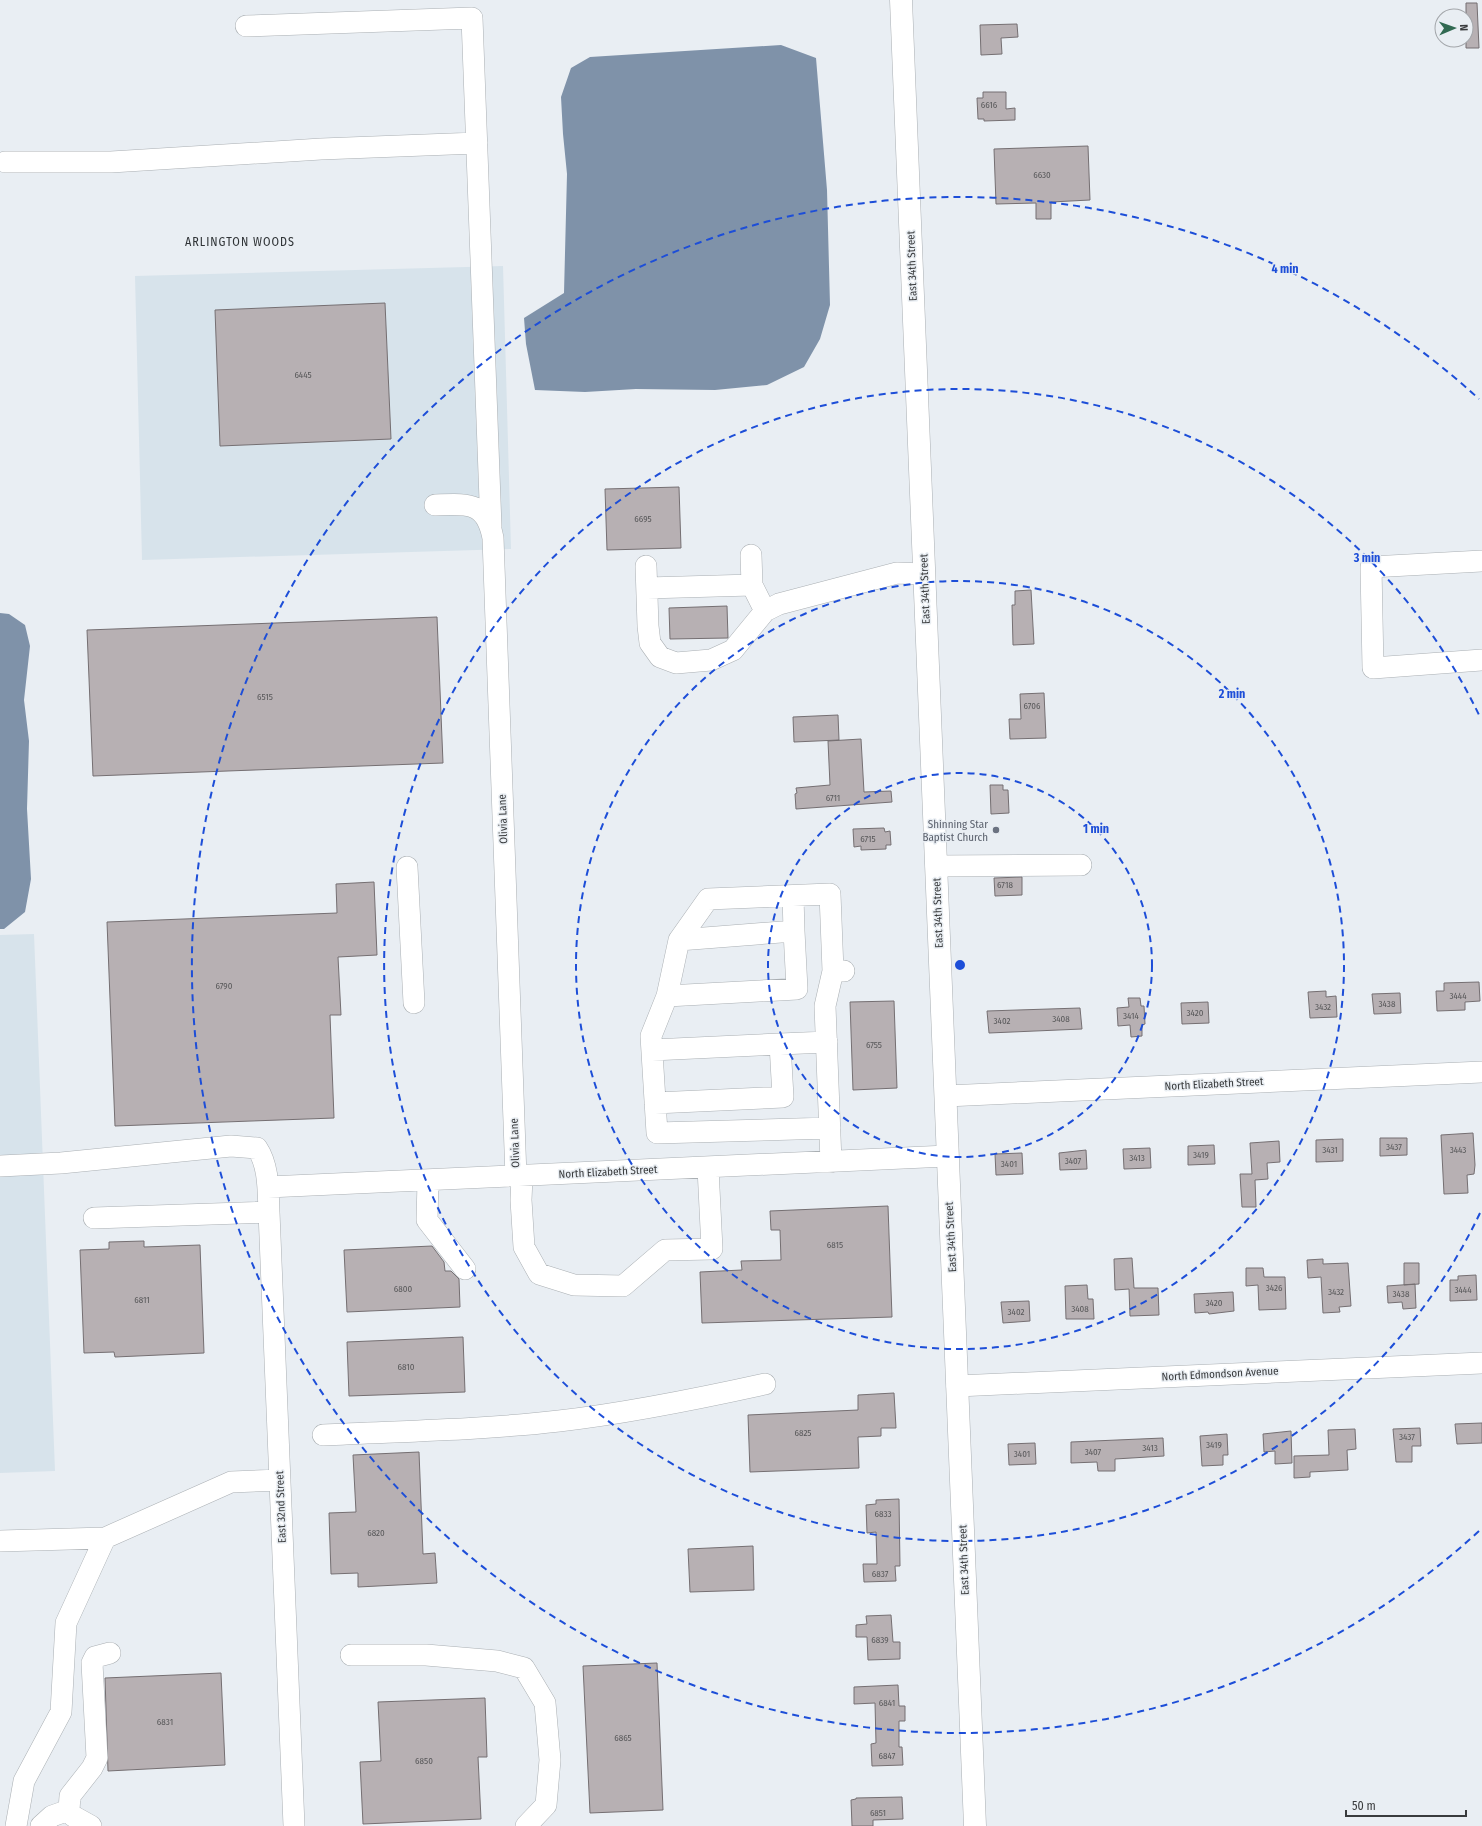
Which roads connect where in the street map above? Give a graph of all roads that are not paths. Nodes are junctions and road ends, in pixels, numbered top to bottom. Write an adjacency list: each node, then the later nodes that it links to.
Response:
1 (901, 0): 10 (main road, East 34th Street)
2 (246, 26): 3 (street, Olivia Lane)
3 (477, 143): 4 (street); 6 (street, Olivia Lane)
4 (5, 162)
5 (435, 506): 6 (street)
6 (491, 526): 36 (street, Olivia Lane)
7 (751, 555): 11 (street)
8 (1482, 561): 14 (street)
9 (646, 566): 12 (street)
10 (924, 574): 13 (street); 16 (main road, East 34th Street)
11 (752, 586): 12 (street); 13 (street)
12 (647, 588): 13 (street)
13 (765, 611)
14 (1482, 660)
15 (1081, 865): 16 (street)
16 (936, 866): 29 (main road, East 34th Street)
17 (407, 867): 23 (street)
18 (793, 896): 19 (street); 20 (street); 24 (street)
19 (794, 931): 20 (street); 21 (street)
20 (679, 940): 22 (street)
21 (797, 989): 22 (street); 24 (street)
22 (667, 996): 27 (street)
23 (414, 1003)
24 (825, 1006): 25 (street)
25 (827, 1042): 26 (street); 31 (street)
26 (780, 1044): 27 (street); 30 (street)
27 (652, 1050): 30 (street)
28 (1482, 1072): 29 (street, North Elizabeth Street)
29 (946, 1096): 32 (main road, East 34th Street)
30 (655, 1103): 31 (street)
31 (830, 1128): 33 (street)
32 (947, 1156): 33 (street, North Elizabeth Street); 44 (main road, East 34th Street)
33 (831, 1162): 35 (street, North Elizabeth Street)
34 (0, 1166): 38 (street, East 32nd Street)
35 (708, 1168): 36 (street, North Elizabeth Street); 36 (street, Olivia Lane)
36 (519, 1177): 37 (street, North Elizabeth Street)
37 (428, 1181): 38 (street, North Elizabeth Street); 41 (street)
38 (268, 1188): 39 (street, East 32nd Street)
39 (269, 1212): 40 (street); 46 (street, East 32nd Street)
40 (94, 1218)
41 (465, 1269)
42 (1482, 1363): 44 (street, North Edmondson Avenue)
43 (765, 1384): 45 (street)
44 (957, 1386): 57 (main road, East 34th Street)
45 (323, 1434)
46 (280, 1480): 47 (street); 55 (street, East 32nd Street)
47 (105, 1538): 48 (street); 52 (street)
48 (0, 1541)
49 (110, 1653): 51 (street)
50 (351, 1655): 56 (street)
51 (69, 1810): 53 (street); 54 (street)
52 (16, 1826)
53 (42, 1826)
54 (91, 1826)
55 (294, 1826)
56 (526, 1826)
57 (975, 1826)

